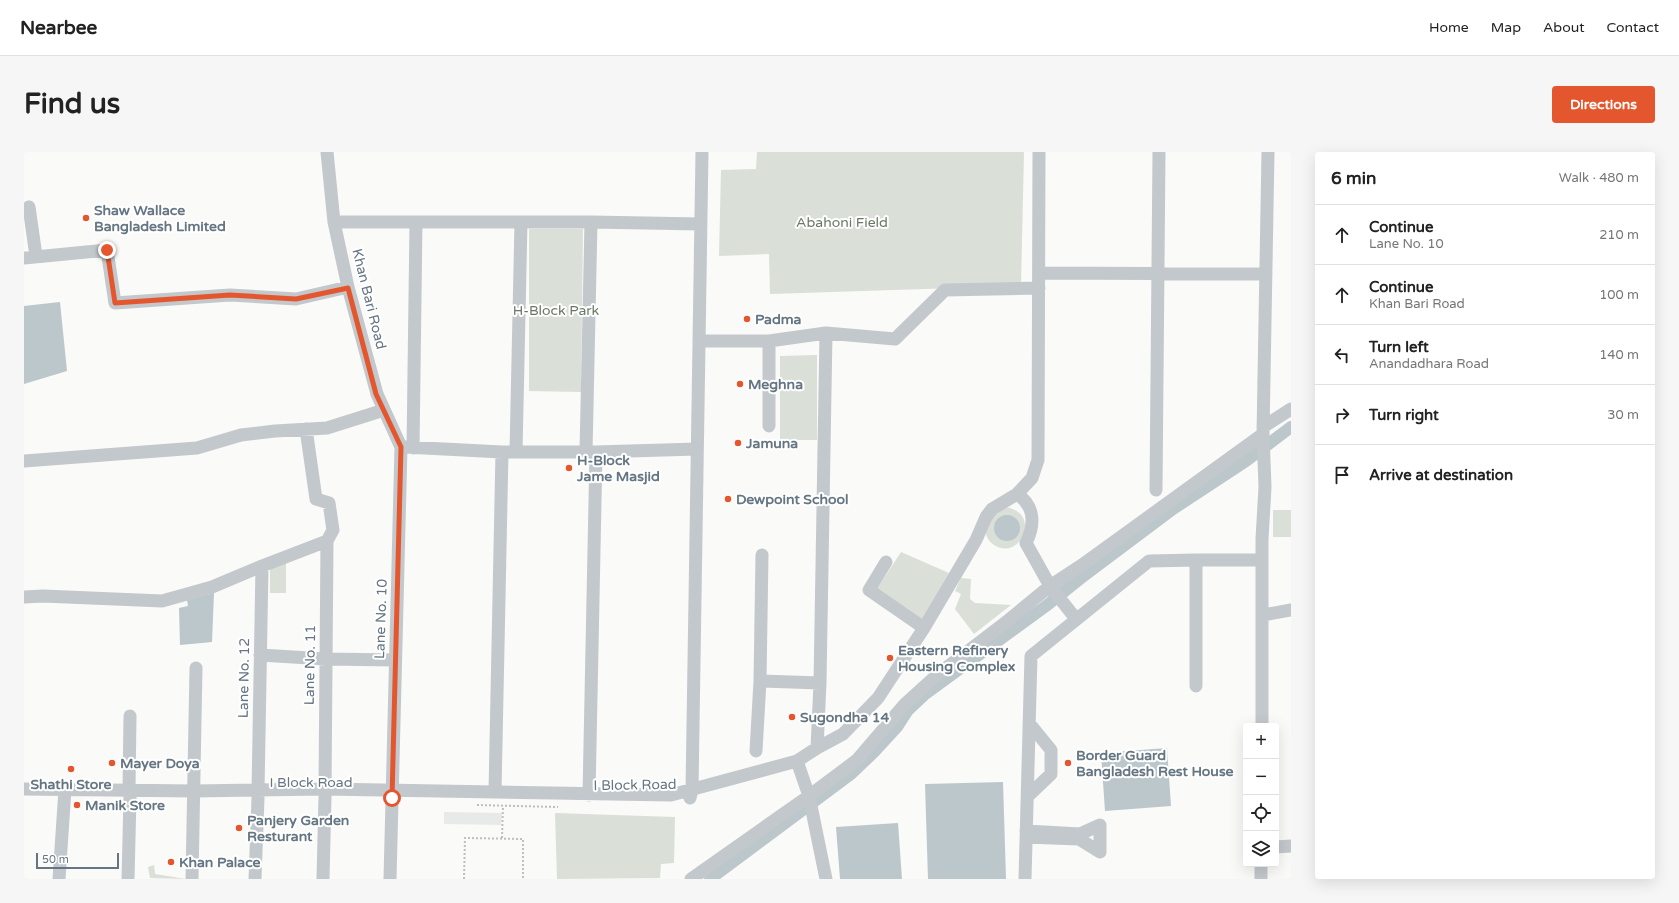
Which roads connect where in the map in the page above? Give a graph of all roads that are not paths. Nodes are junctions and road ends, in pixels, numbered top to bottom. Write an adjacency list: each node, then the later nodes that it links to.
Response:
1 (326, 152): 7 (street, Khan Bari Road)
2 (702, 152): 11 (street)
3 (1039, 152): 13 (street)
4 (1159, 152): 15 (street)
5 (1268, 152): 14 (street)
6 (29, 207): 12 (street)
7 (334, 222): 8 (street); 16 (street, Khan Bari Road)
8 (416, 222): 9 (street); 26 (street, Lane No. 10)
9 (521, 222): 10 (street); 29 (street)
10 (591, 222): 11 (street); 30 (street)
11 (700, 224): 19 (street)
12 (30, 257): 16 (street)
13 (1039, 273): 15 (street); 17 (street)
14 (1266, 274): 15 (street); 25 (street)
15 (1158, 275): 32 (street)
16 (348, 288): 22 (street, Khan Bari Road)
17 (1039, 288): 18 (street); 33 (street)
18 (826, 333): 20 (street); 51 (street)
19 (699, 341): 20 (street); 27 (street)
20 (769, 341): 23 (street)
21 (1291, 409): 25 (street)
22 (384, 410): 24 (street); 26 (street, Khan Bari Road)
23 (769, 426)
24 (306, 429): 31 (street); 34 (street, Lane No. 11)
25 (1263, 430): 37 (street); 40 (street)
26 (407, 447): 28 (street); 48 (street, Lane No. 10)
27 (697, 449): 30 (street); 60 (street)
28 (502, 452): 29 (street); 69 (street)
29 (516, 452): 30 (street)
30 (591, 452): 68 (street)
31 (24, 461)
32 (1156, 490)
33 (1017, 494): 40 (street); 45 (street)
34 (327, 541): 39 (street); 47 (street, Lane No. 11)
35 (762, 555): 50 (street)
36 (1196, 560): 37 (street); 44 (street); 52 (street)
37 (1262, 560): 43 (street)
38 (886, 562): 45 (street)
39 (262, 566): 41 (street); 46 (street, Lane No. 12)
40 (1050, 586): 44 (street); 70 (street)
41 (24, 597)
42 (1291, 610): 43 (street)
43 (1263, 615): 55 (street)
44 (1076, 619): 54 (street)
45 (924, 628): 56 (street)
46 (260, 656): 47 (street); 65 (street, Lane No. 12)
47 (326, 659): 48 (street); 63 (street, Lane No. 11)
48 (395, 660): 67 (street, Lane No. 10)
49 (196, 668): 66 (street)
50 (760, 681): 51 (street); 57 (street)
51 (820, 683): 56 (street)
52 (1196, 686)
53 (130, 716): 62 (street)
54 (1029, 723): 71 (street); 71 (street)
55 (1262, 723)
56 (817, 748): 58 (street)
57 (756, 752)
58 (797, 761): 60 (street); 70 (street)
59 (24, 789): 61 (street, I Block Road)
60 (692, 790): 68 (street, I Block Road); 69 (street, I Block Road)
61 (65, 792): 62 (street, I Block Road); 64 (street, I Block Road); 76 (street)
62 (129, 793): 66 (street, I Block Road); 77 (street)
63 (325, 793): 65 (street, I Block Road); 67 (street, I Block Road); 80 (street, Lane No. 11)
64 (24, 794)
65 (258, 794): 66 (street, I Block Road); 79 (street, Lane No. 12)
66 (194, 795): 78 (street)
67 (392, 795): 69 (street, I Block Road); 81 (street, Lane No. 10)
68 (589, 795): 69 (street, I Block Road)
69 (499, 796)
70 (809, 797): 82 (street); 83 (street)
71 (1027, 797): 72 (street)
72 (1026, 834): 72 (street); 84 (street)
73 (1291, 846): 74 (street)
74 (1279, 847)
75 (1261, 867): 85 (street)
76 (59, 879)
77 (128, 879)
78 (192, 879)
79 (255, 879)
80 (323, 879)
81 (390, 879)
82 (691, 879)
83 (826, 879)
84 (1025, 879)
85 (1261, 879)

